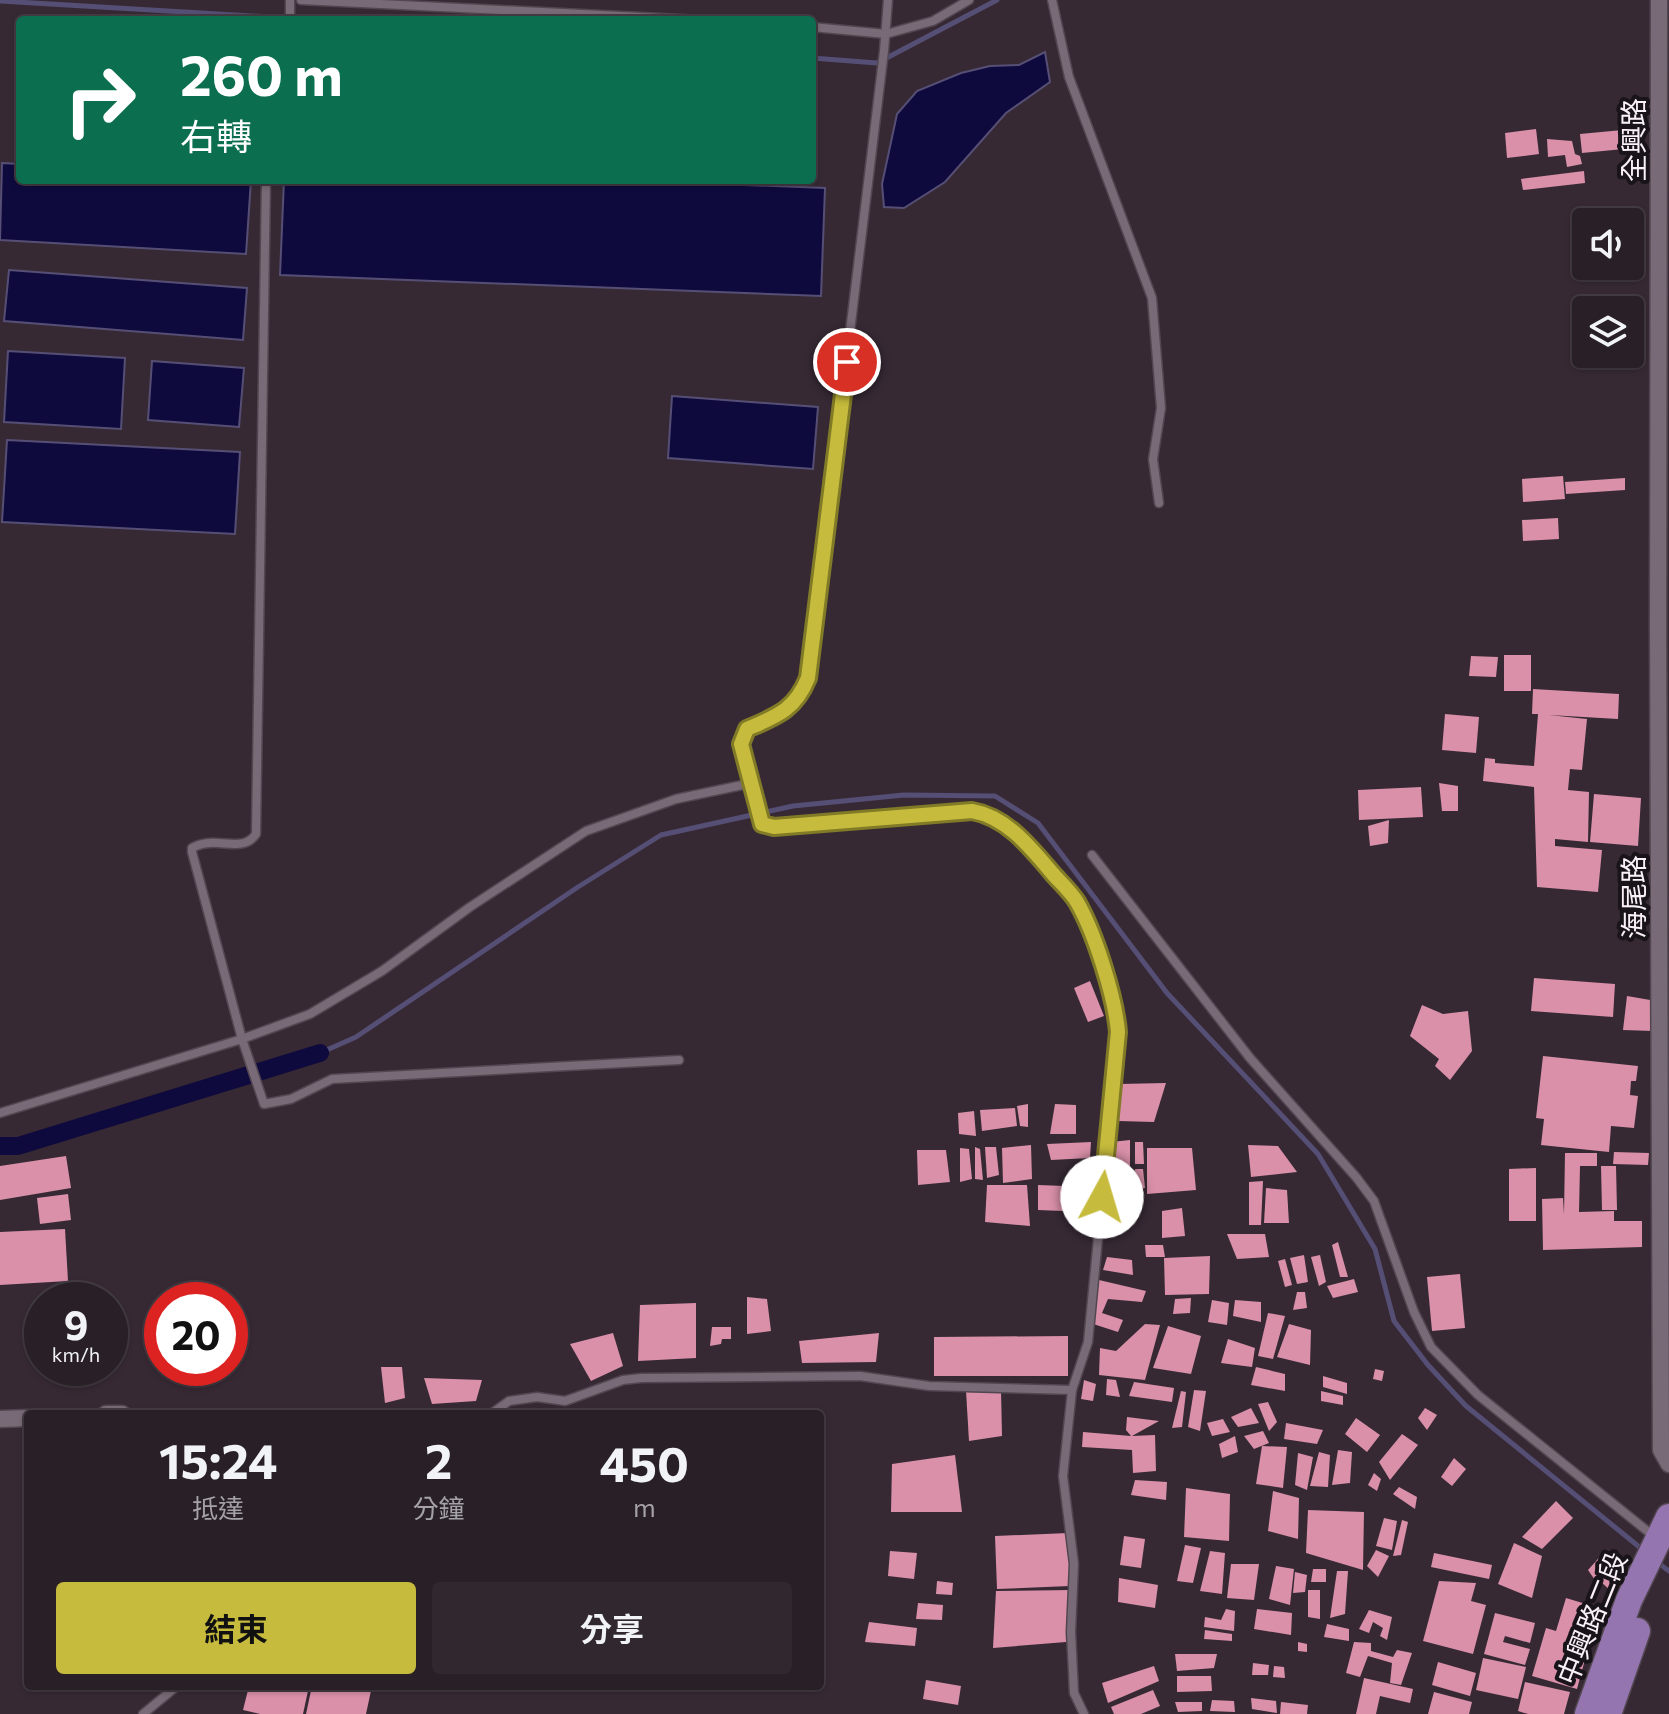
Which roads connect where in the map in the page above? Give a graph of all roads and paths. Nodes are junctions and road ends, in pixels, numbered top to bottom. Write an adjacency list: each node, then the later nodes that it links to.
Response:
1 (301, 0): 6 (lane)
2 (888, 0): 8 (lane)
3 (969, 0): 8 (lane)
4 (1052, 0): 11 (lane)
5 (1659, 0): 10 (street, 全興路)
6 (620, 16)
7 (816, 27): 8 (lane)
8 (886, 34): 12 (lane)
9 (266, 184): 14 (lane)
10 (1658, 328): 21 (street, 海尾路)
11 (1159, 503)
12 (752, 783): 14 (lane); 17 (lane)
13 (1092, 855): 22 (lane)
14 (243, 1042): 15 (lane); 16 (lane)
15 (679, 1060)
16 (0, 1113)
17 (1072, 1390): 18 (lane); 26 (lane)
18 (497, 1410)
19 (24, 1418): 20 (street)
20 (0, 1419)
21 (1669, 1464)
22 (1664, 1541): 23 (main road)
23 (1638, 1601): 27 (main road, 中興路二段); 28 (main road, 中興路二段)
24 (172, 1690): 25 (lane)
25 (143, 1714)
26 (1084, 1714)
27 (1588, 1714)
28 (1608, 1714)

